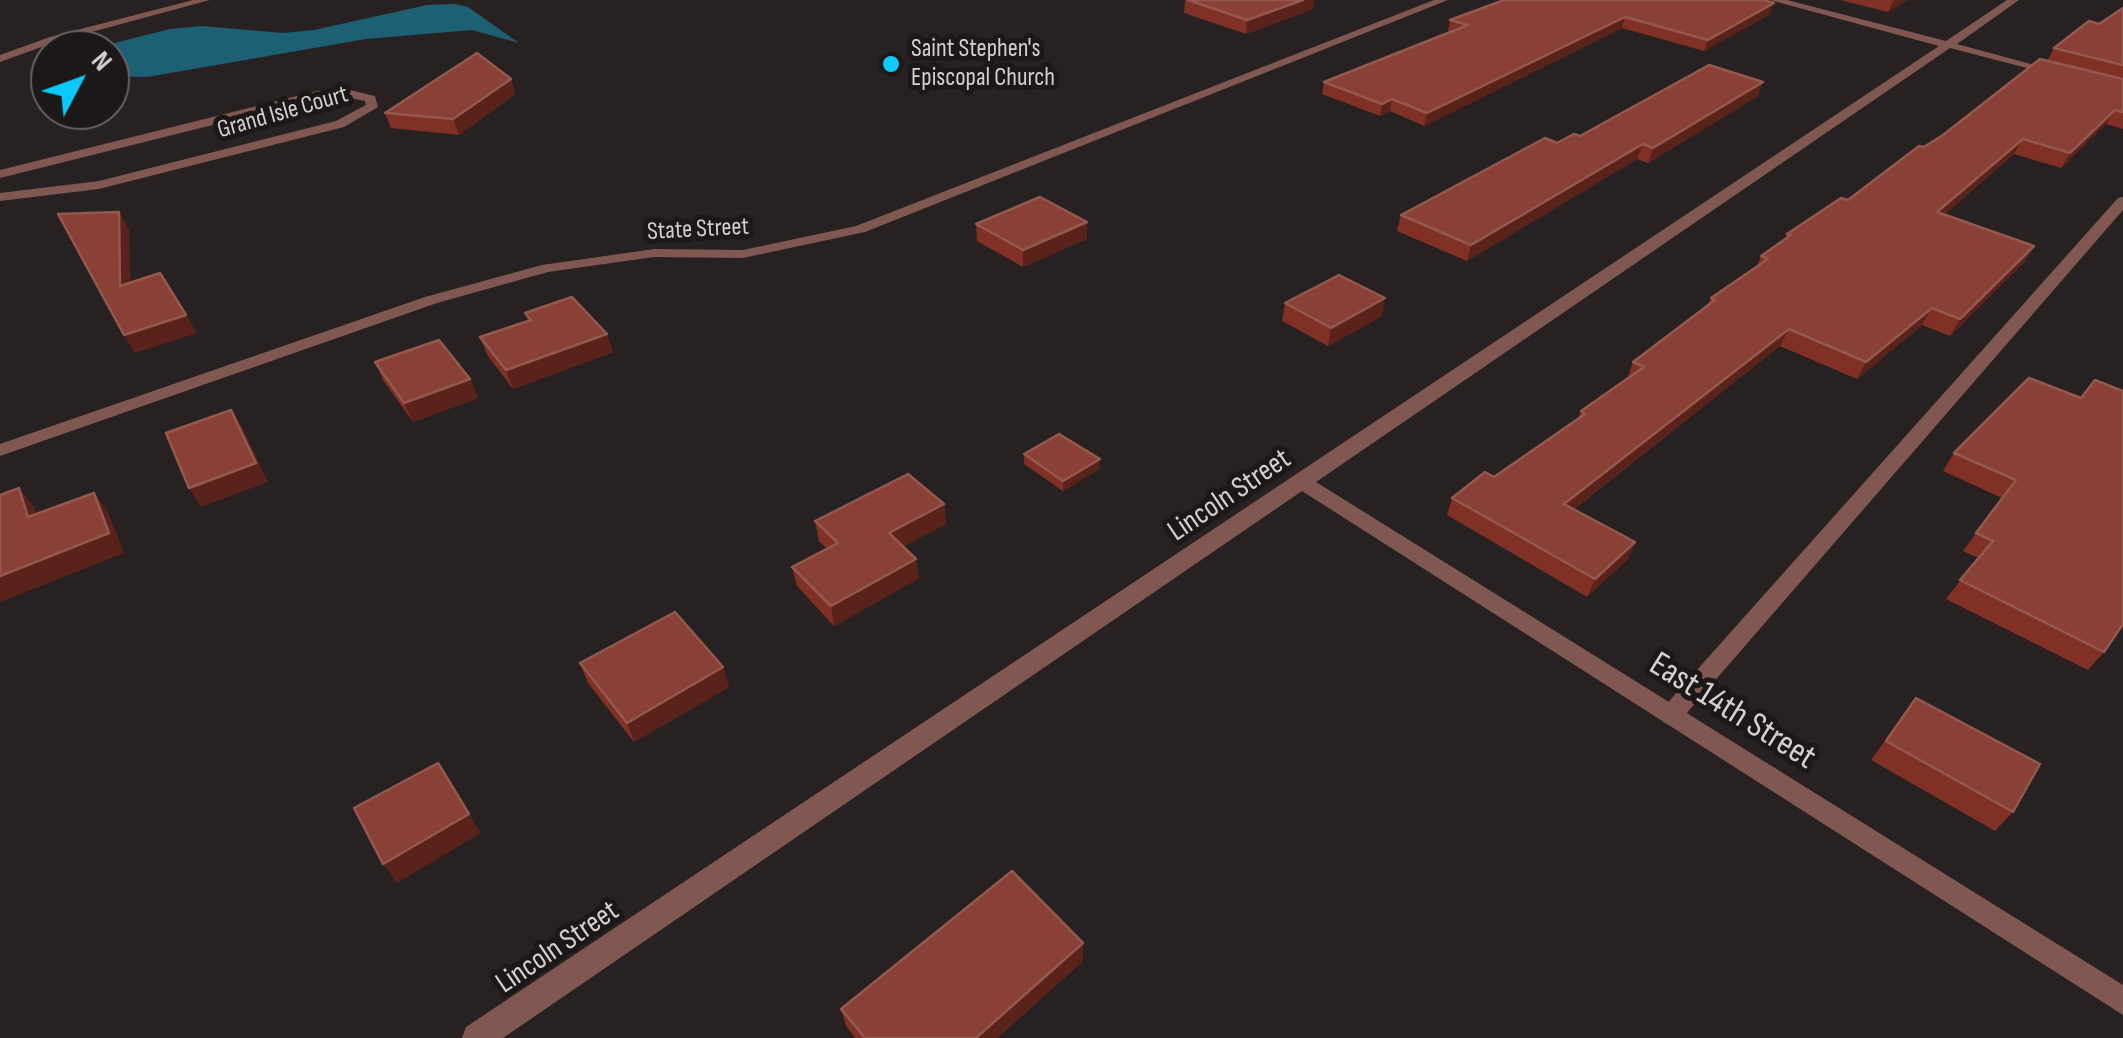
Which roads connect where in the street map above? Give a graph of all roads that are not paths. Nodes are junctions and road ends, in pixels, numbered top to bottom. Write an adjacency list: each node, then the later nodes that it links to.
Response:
1 (205, 0): 6 (street)
2 (1442, 0): 11 (street, State Street)
3 (1776, 0): 5 (street)
4 (2014, 0): 5 (street, Lincoln Street)
5 (1949, 45): 7 (street); 12 (street, Lincoln Street)
6 (0, 59)
7 (2065, 74)
8 (0, 174): 9 (street, Grand Isle Court)
9 (0, 197)
10 (2123, 200): 13 (street)
11 (0, 450)
12 (1303, 483): 13 (street, East 14th Street); 15 (street, Lincoln Street)
13 (1671, 716): 14 (street, East 14th Street)
14 (2123, 1001)
15 (477, 1038)

